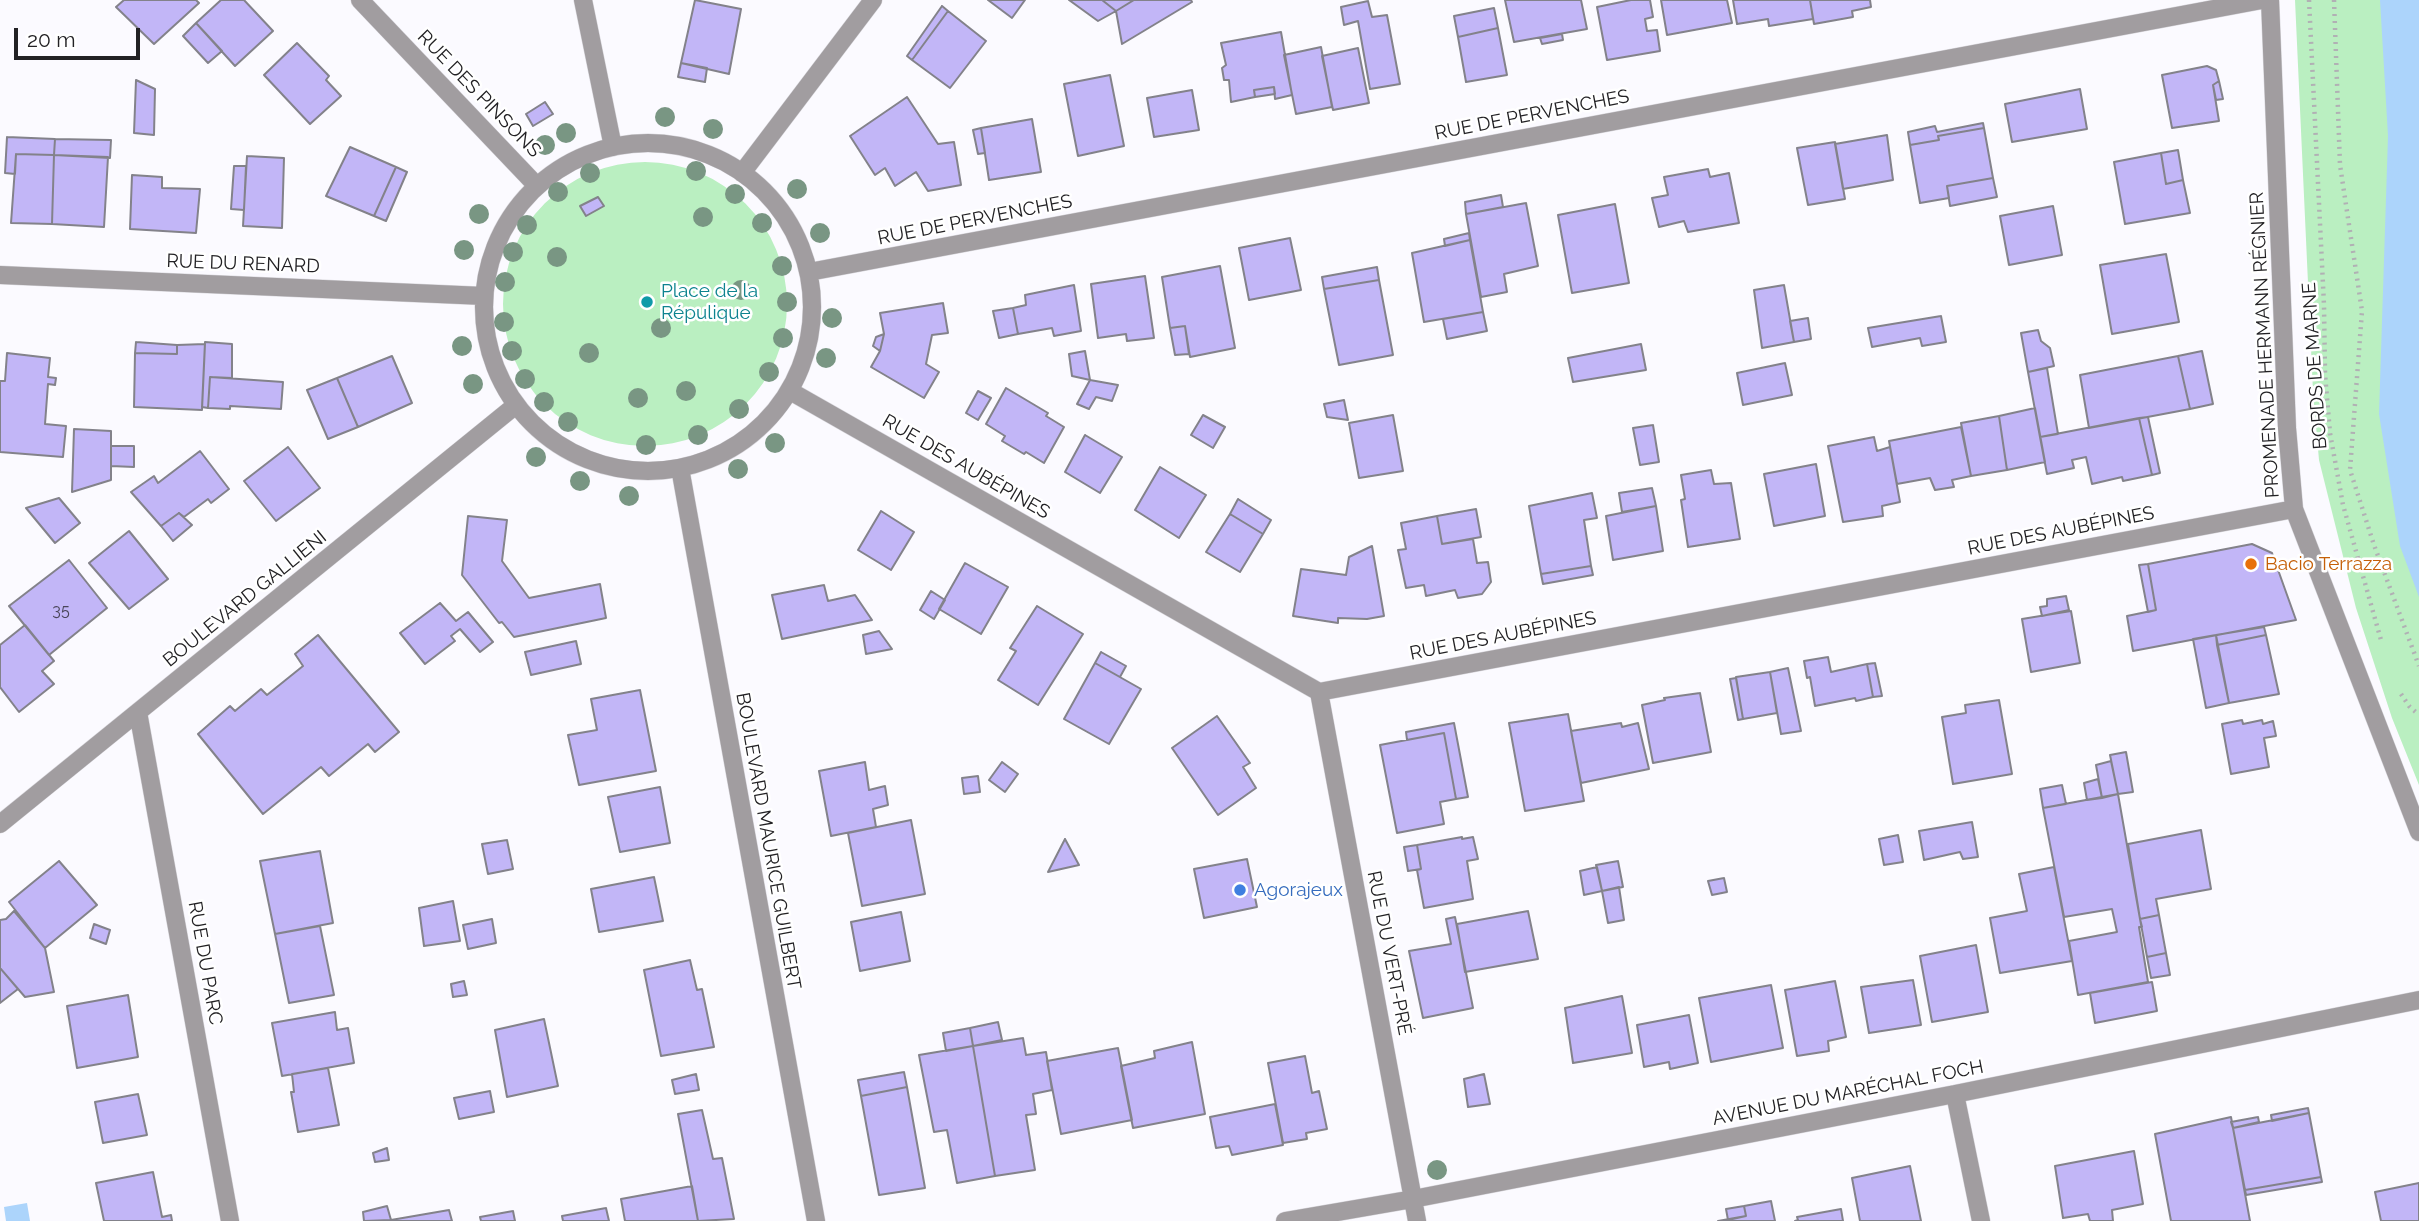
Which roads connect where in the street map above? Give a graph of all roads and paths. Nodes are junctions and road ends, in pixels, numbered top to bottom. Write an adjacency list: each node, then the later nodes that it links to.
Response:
1 (360, 0): 10 (street, RUE DES PINSONS)
2 (583, 0): 8 (street)
3 (873, 0): 9 (street)
4 (2262, 0): 11 (street, RUE DE PERVENCHES)
5 (2270, 0): 17 (street, PROMENADE HERMANN RÉGNIER)
6 (2309, 0): 18 (path, BORDS DE MARNE)
7 (2334, 0): 19 (path, BORDS DE MARNE)
8 (613, 147): 9 (street); 10 (street)
9 (742, 173): 11 (street)
10 (537, 186): 13 (street)
11 (809, 272): 14 (street)
12 (0, 275): 13 (street, RUE DU RENARD)
13 (484, 296): 15 (street)
14 (790, 391): 16 (street); 21 (street, RUE DES AUBÉPINES)
15 (516, 405): 16 (street); 22 (street, BOULEVARD GALLIENI)
16 (680, 468): 30 (street, BOULEVARD MAURICE GUILBERT)
17 (2294, 509): 21 (street, RUE DES AUBÉPINES); 25 (street, PROMENADE HERMANN RÉGNIER)
18 (2384, 650)
19 (2419, 666)
20 (2396, 683): 23 (path)
21 (1319, 692): 28 (street, RUE DU VERT-PRÉ)
22 (138, 712): 24 (street, BOULEVARD GALLIENI); 29 (street, RUE DU PARC)
23 (2419, 715)
24 (0, 824)
25 (2419, 832)
26 (2419, 1000): 27 (street, AVENUE DU MARÉCHAL FOCH)
27 (1955, 1094): 28 (street, AVENUE DU MARÉCHAL FOCH); 33 (street)
28 (1413, 1199): 31 (street, AVENUE DU MARÉCHAL FOCH); 32 (street, RUE DU VERT-PRÉ)
29 (230, 1221)
30 (816, 1221)
31 (1284, 1221)
32 (1417, 1221)
33 (1981, 1221)

